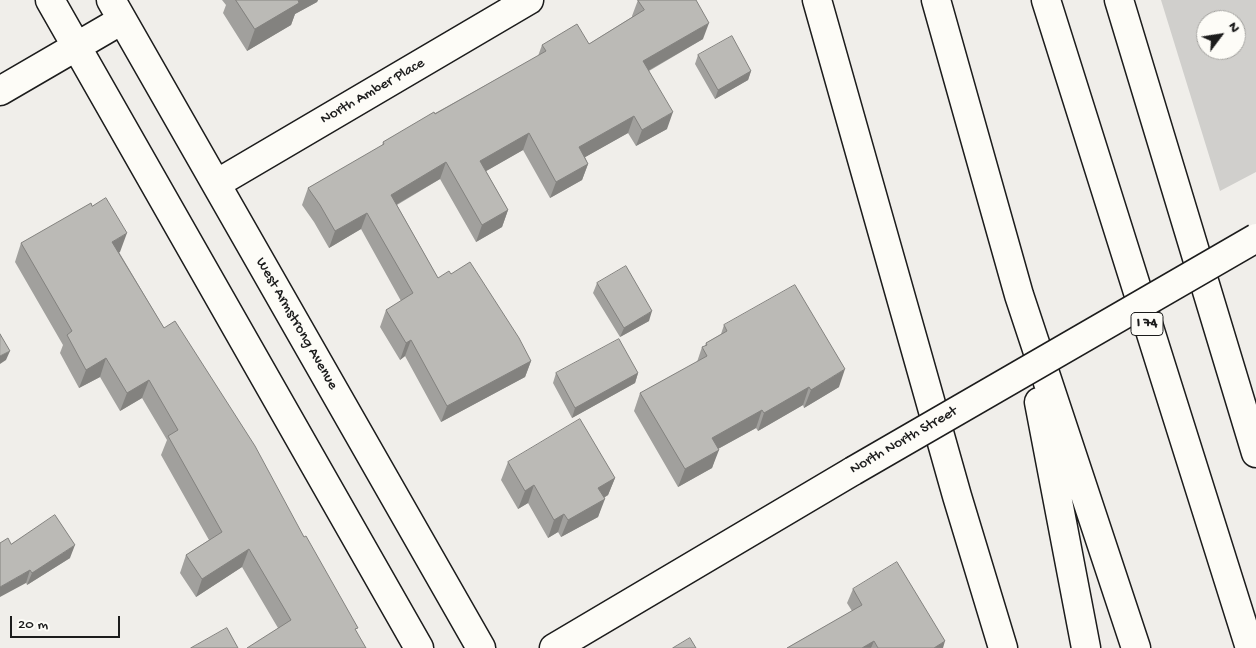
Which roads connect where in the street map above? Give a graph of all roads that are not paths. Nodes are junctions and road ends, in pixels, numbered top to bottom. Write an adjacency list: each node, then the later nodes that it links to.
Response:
1 (50, 0): 8 (main road)
2 (529, 0): 10 (main road, North Amber Place)
3 (817, 0): 17 (main road)
4 (936, 0): 12 (main road)
5 (1046, 0): 20 (main road, I 74)
6 (1119, 0): 13 (main road)
7 (117, 10): 8 (main road); 10 (main road, West Armstrong Avenue)
8 (76, 46): 9 (main road); 14 (main road)
9 (0, 91)
10 (216, 184): 15 (main road, West Armstrong Avenue)
11 (1256, 238): 16 (main road, North North Street, bridge)
12 (1019, 295): 18 (main road); 19 (main road)
13 (1256, 453)
14 (419, 648)
15 (481, 648)
16 (554, 648)
17 (1003, 648)
18 (1086, 648)
19 (1136, 648)
20 (1250, 648)

